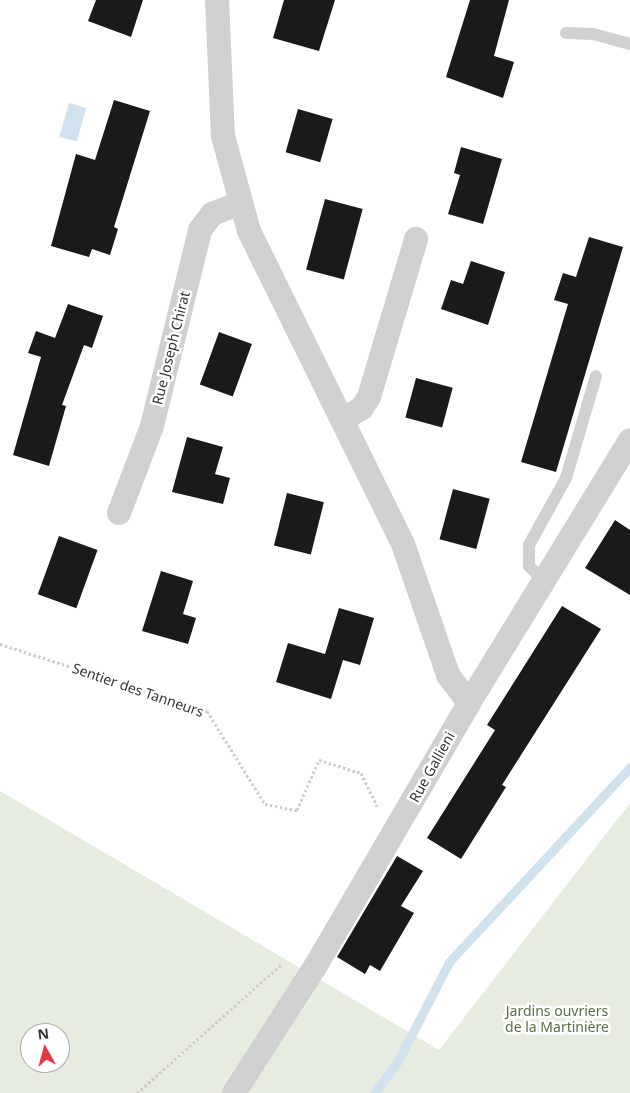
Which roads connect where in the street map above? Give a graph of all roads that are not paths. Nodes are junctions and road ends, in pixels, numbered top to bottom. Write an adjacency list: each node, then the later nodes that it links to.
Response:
1 (217, 0): 4 (street)
2 (566, 33): 3 (lane)
3 (630, 44)
4 (240, 204): 7 (street); 9 (street, Rue Joseph Chirat)
5 (416, 238): 7 (street)
6 (596, 376): 10 (lane)
7 (342, 420): 11 (street)
8 (630, 440): 10 (street, Rue Gallieni)
9 (119, 513)
10 (545, 582): 11 (street, Rue Gallieni)
11 (469, 703): 12 (street, Rue Gallieni)
12 (234, 1093)

